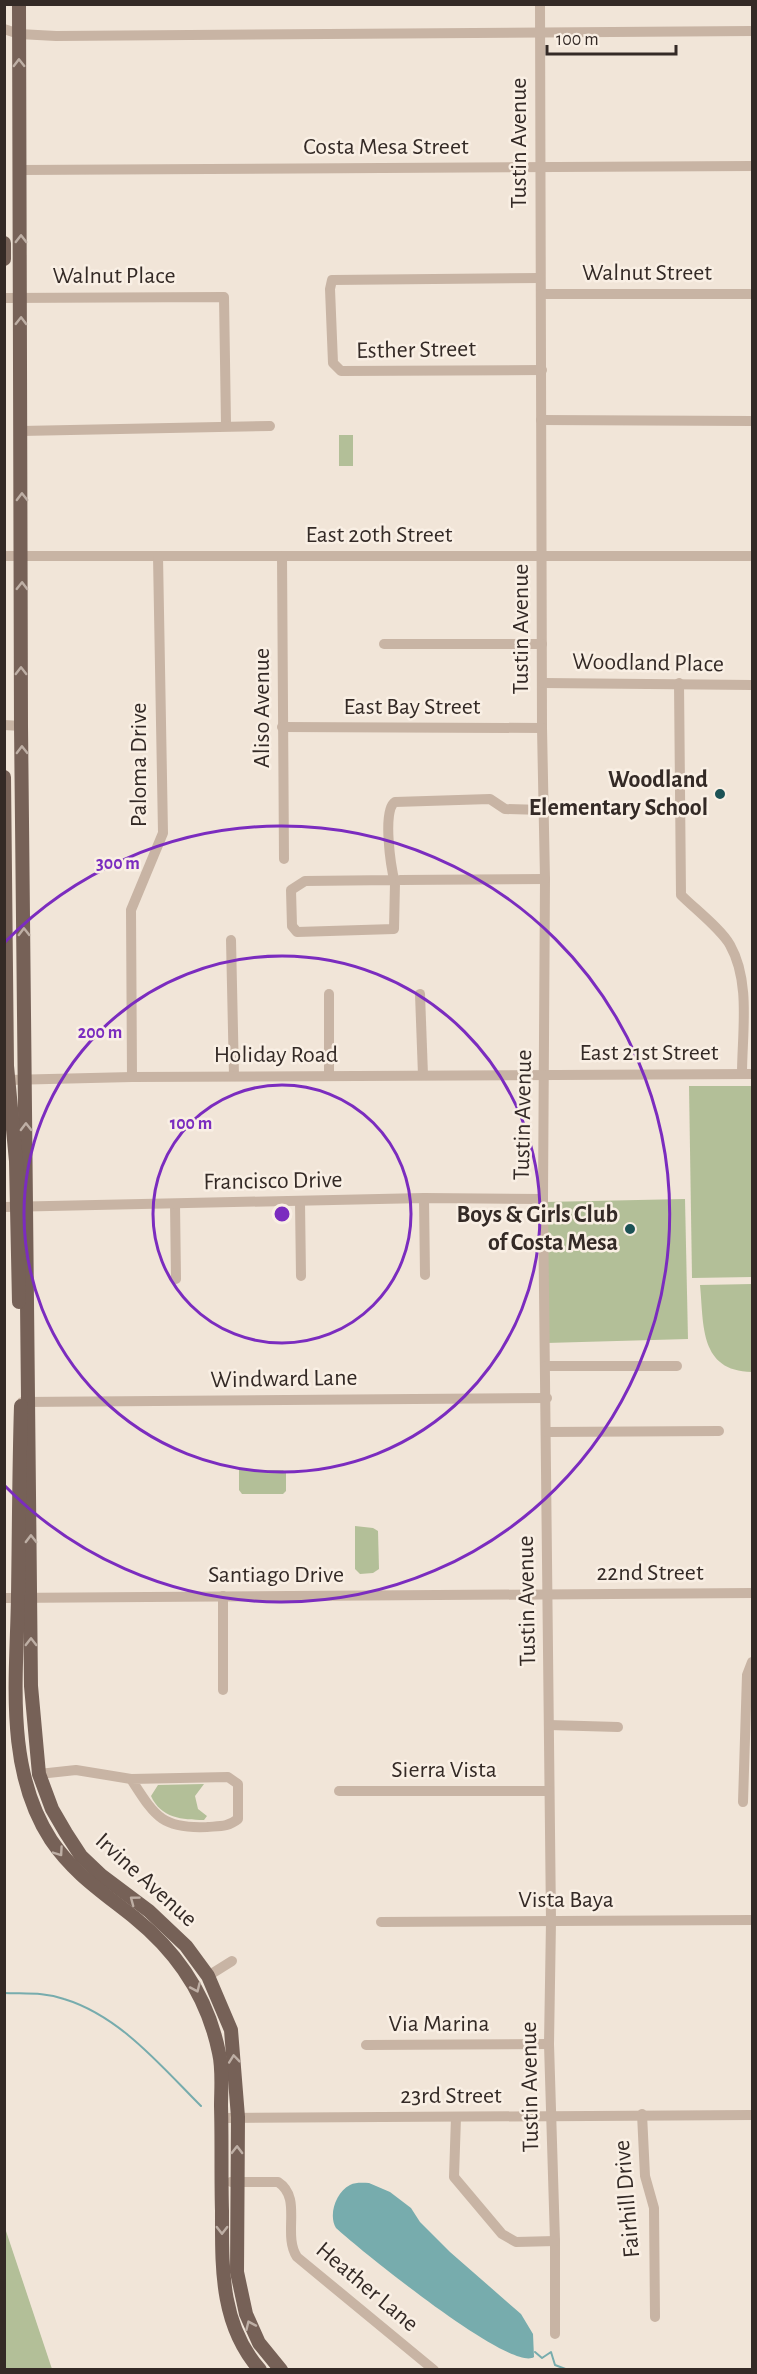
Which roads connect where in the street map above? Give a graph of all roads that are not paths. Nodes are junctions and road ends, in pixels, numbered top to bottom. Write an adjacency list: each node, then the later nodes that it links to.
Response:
1 (19, 4): 6 (main road, Irvine Avenue)
2 (540, 4): 5 (street, Tustin Avenue)
3 (4, 29): 6 (street)
4 (753, 31): 5 (street)
5 (540, 33): 6 (street); 8 (street, Tustin Avenue)
6 (19, 34): 9 (main road, Irvine Avenue, one-way to 6)
7 (753, 166): 8 (street, Costa Mesa Street)
8 (541, 167): 9 (street, Costa Mesa Street); 12 (street, Tustin Avenue)
9 (21, 170): 16 (main road, Irvine Avenue, one-way to 9)
10 (4, 243): 11 (main road)
11 (4, 259)
12 (540, 278): 13 (street, Tustin Avenue); 17 (street, Esther Street)
13 (541, 294): 14 (street, Walnut Street); 17 (street, Tustin Avenue)
14 (753, 294)
15 (4, 298): 16 (street, Walnut Place)
16 (21, 298): 20 (street, Walnut Place); 22 (main road, Irvine Avenue, one-way to 16)
17 (543, 370): 18 (street, Tustin Avenue)
18 (541, 420): 19 (street); 28 (street, Tustin Avenue)
19 (753, 421)
20 (226, 425): 21 (street); 22 (street)
21 (270, 426)
22 (21, 431): 23 (main road, Irvine Avenue, one-way to 22)
23 (23, 555): 25 (street, East 20th Street); 26 (street, East 20th Street); 35 (main road, Irvine Avenue, one-way to 23)
24 (753, 555): 28 (street, East 20th Street)
25 (4, 556)
26 (158, 556): 27 (street, East 20th Street); 51 (street, Paloma Drive)
27 (282, 556): 28 (street, East 20th Street); 36 (street, Aliso Avenue)
28 (542, 556): 30 (street, Tustin Avenue)
29 (384, 644): 30 (street, Woodland Place)
30 (542, 644): 31 (street, Tustin Avenue)
31 (544, 683): 32 (street, Woodland Place); 37 (street, Tustin Avenue)
32 (679, 683): 33 (street, Woodland Place); 47 (street)
33 (753, 685)
34 (4, 724): 35 (street)
35 (21, 726): 53 (main road, Irvine Avenue, one-way to 35)
36 (282, 727): 37 (street, East Bay Street); 40 (street, Aliso Avenue)
37 (542, 728): 39 (street, Tustin Avenue)
38 (4, 777): 52 (main road, Irvine Avenue)
39 (543, 810): 41 (street, Tustin Avenue); 42 (street)
40 (284, 859)
41 (545, 879): 42 (street); 46 (street, Tustin Avenue)
42 (397, 880): 42 (street)
43 (231, 940): 49 (street)
44 (329, 994): 50 (street)
45 (420, 994): 48 (street)
46 (545, 1074): 47 (street, East 21st Street); 48 (street, Holiday Road); 55 (street, Tustin Avenue)
47 (747, 1074)
48 (423, 1075): 50 (street, Holiday Road)
49 (234, 1076): 50 (street, Holiday Road); 51 (street, Holiday Road)
50 (329, 1076)
51 (132, 1077): 53 (street, Holiday Road)
52 (8, 1080): 53 (street, Holiday Road); 58 (main road, Irvine Avenue)
53 (26, 1080): 58 (main road, Irvine Avenue, one-way to 53)
54 (424, 1198): 55 (street, Francisco Drive); 56 (street, Francisco Drive); 59 (street)
55 (543, 1199): 62 (street, Tustin Avenue)
56 (300, 1202): 57 (street, Francisco Drive); 60 (street)
57 (175, 1204): 58 (street, Francisco Drive); 61 (street)
58 (16, 1207): 65 (main road, Irvine Avenue)
59 (425, 1275)
60 (301, 1276)
61 (176, 1279)
62 (546, 1366): 63 (street); 64 (street, Tustin Avenue)
63 (676, 1366)
64 (547, 1398): 65 (street, Windward Lane); 67 (street, Tustin Avenue)
65 (25, 1402): 71 (main road, Irvine Avenue)
66 (719, 1431): 67 (street)
67 (547, 1432): 69 (street, Tustin Avenue)
68 (753, 1593): 69 (street, 22nd Street)
69 (547, 1594): 70 (street, Santiago Drive); 75 (street, Tustin Avenue)
70 (223, 1596): 71 (street, Santiago Drive); 73 (street)
71 (18, 1598): 74 (main road, Irvine Avenue); 77 (main road, Irvine Avenue, one-way to 71)
72 (753, 1662): 81 (street)
73 (223, 1690)
74 (17, 1707): 77 (main road); 94 (main road, Irvine Avenue, one-way to 94)
75 (549, 1725): 76 (street); 80 (street, Tustin Avenue)
76 (618, 1727)
77 (39, 1774): 78 (street); 86 (main road, Irvine Avenue, one-way to 77)
78 (131, 1779): 78 (street)
79 (339, 1791): 80 (street, Sierra Vista)
80 (549, 1791): 83 (street, Tustin Avenue)
81 (743, 1802)
82 (752, 1920): 83 (street, Vista Baya)
83 (551, 1921): 84 (street, Vista Baya); 87 (street, Tustin Avenue)
84 (381, 1922)
85 (232, 1961): 86 (street)
86 (208, 1976): 92 (main road, Irvine Avenue, one-way to 86)
87 (549, 2044): 88 (street, Via Marina); 91 (street, Tustin Avenue)
88 (366, 2045)
89 (642, 2114): 90 (street, 23rd Street); 91 (street, 23rd Street); 98 (street, Fairhill Drive)
90 (753, 2115)
91 (550, 2116): 93 (street, 23rd Street); 97 (street, Tustin Avenue)
92 (238, 2117): 93 (street, 23rd Street); 94 (street, 23rd Street); 96 (main road, Irvine Avenue, one-way to 92)
93 (456, 2117): 97 (street)
94 (221, 2118): 95 (main road, Irvine Avenue)
95 (221, 2182): 96 (street, Heather Lane); 100 (main road, Irvine Avenue, one-way to 100)
96 (237, 2182): 101 (main road, Irvine Avenue, one-way to 96); 102 (street, Heather Lane)
97 (555, 2241): 99 (street, Tustin Avenue)
98 (655, 2318)
99 (555, 2334)
100 (260, 2370)
101 (281, 2370)
102 (434, 2370)

